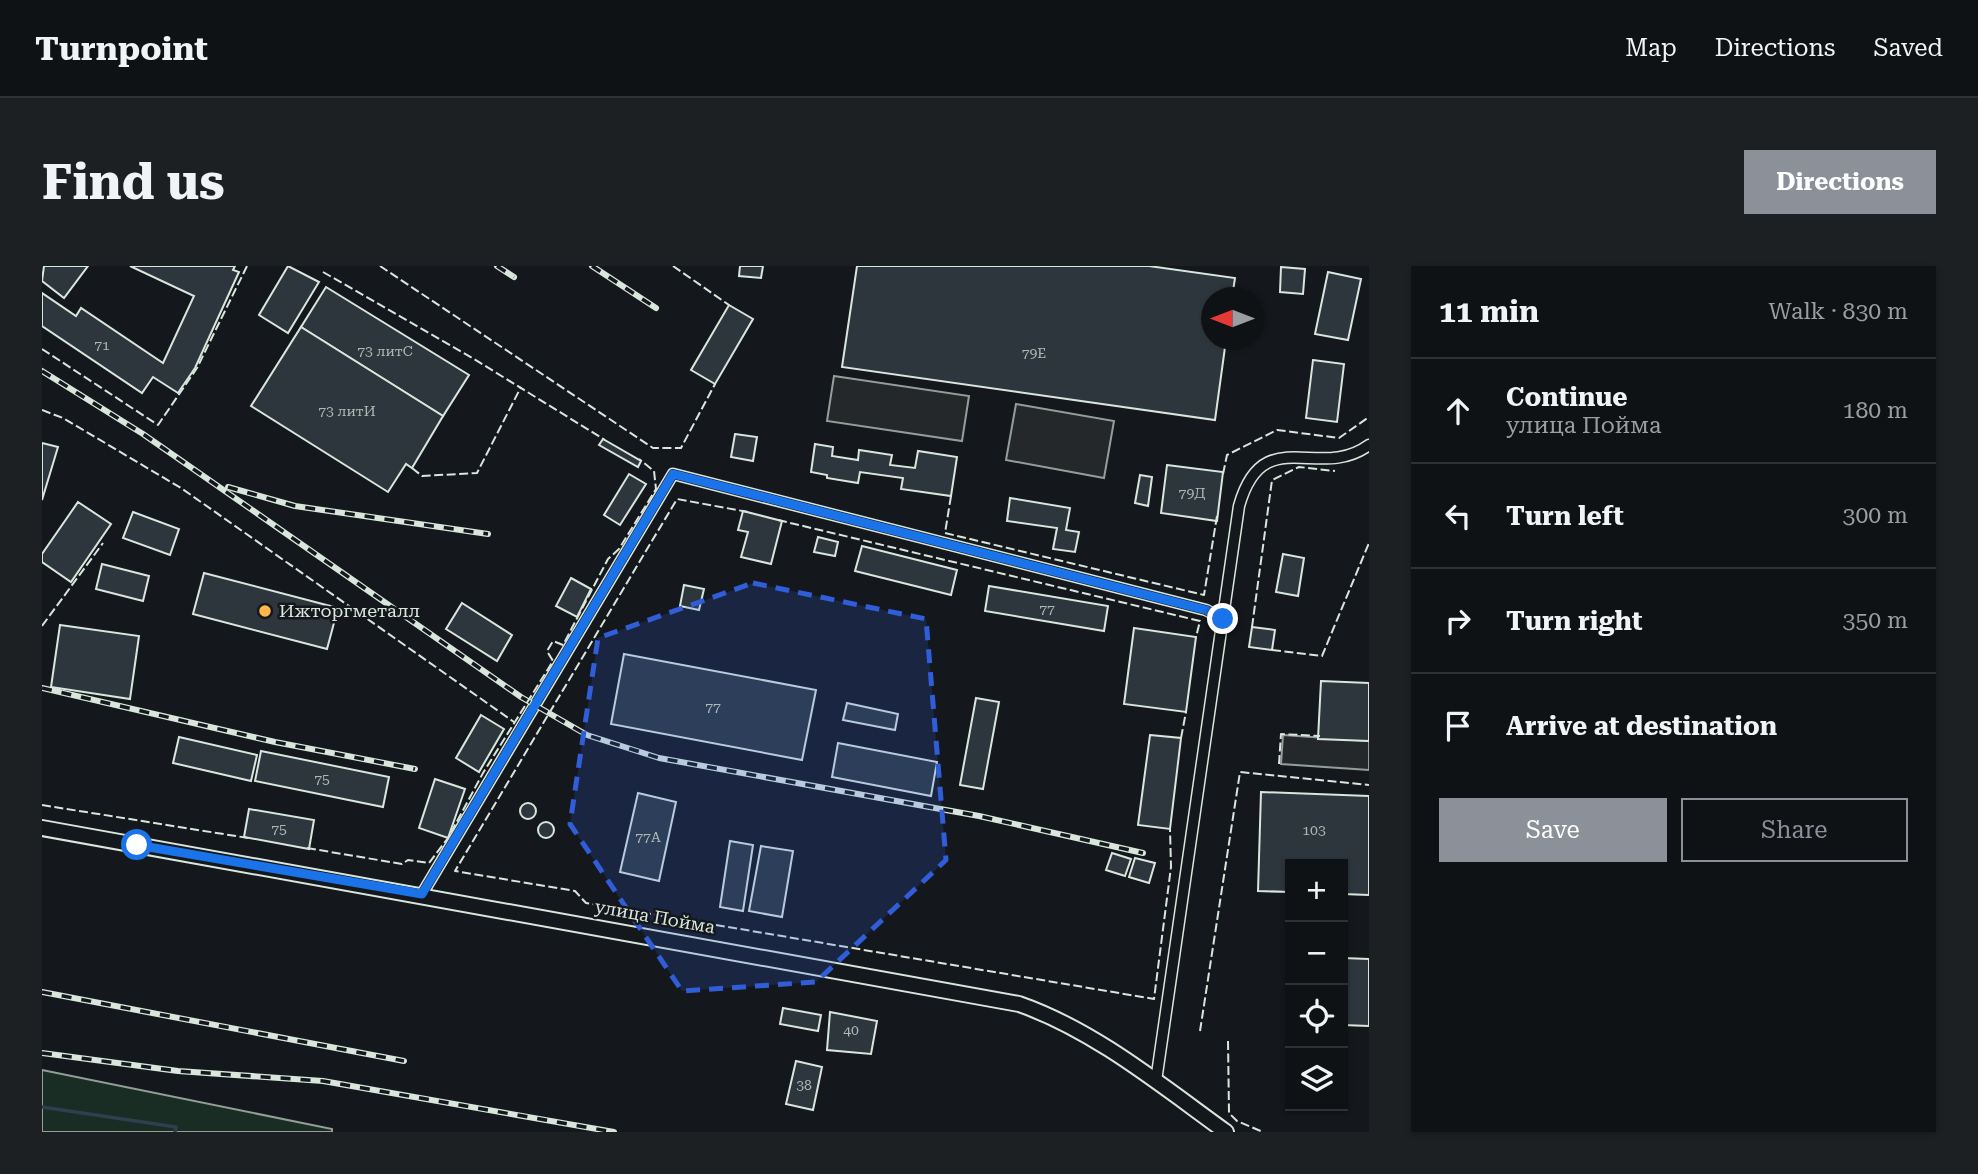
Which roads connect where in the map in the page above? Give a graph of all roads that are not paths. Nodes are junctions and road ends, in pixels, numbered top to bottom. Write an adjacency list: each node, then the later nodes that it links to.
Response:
1 (1369, 445): 2 (street)
2 (1223, 619): 4 (street); 5 (street)
3 (42, 828): 4 (main road, улица Пойма)
4 (422, 894): 5 (main road, улица Пойма)
5 (1156, 1081): 6 (main road, улица Пойма)
6 (1226, 1132)

